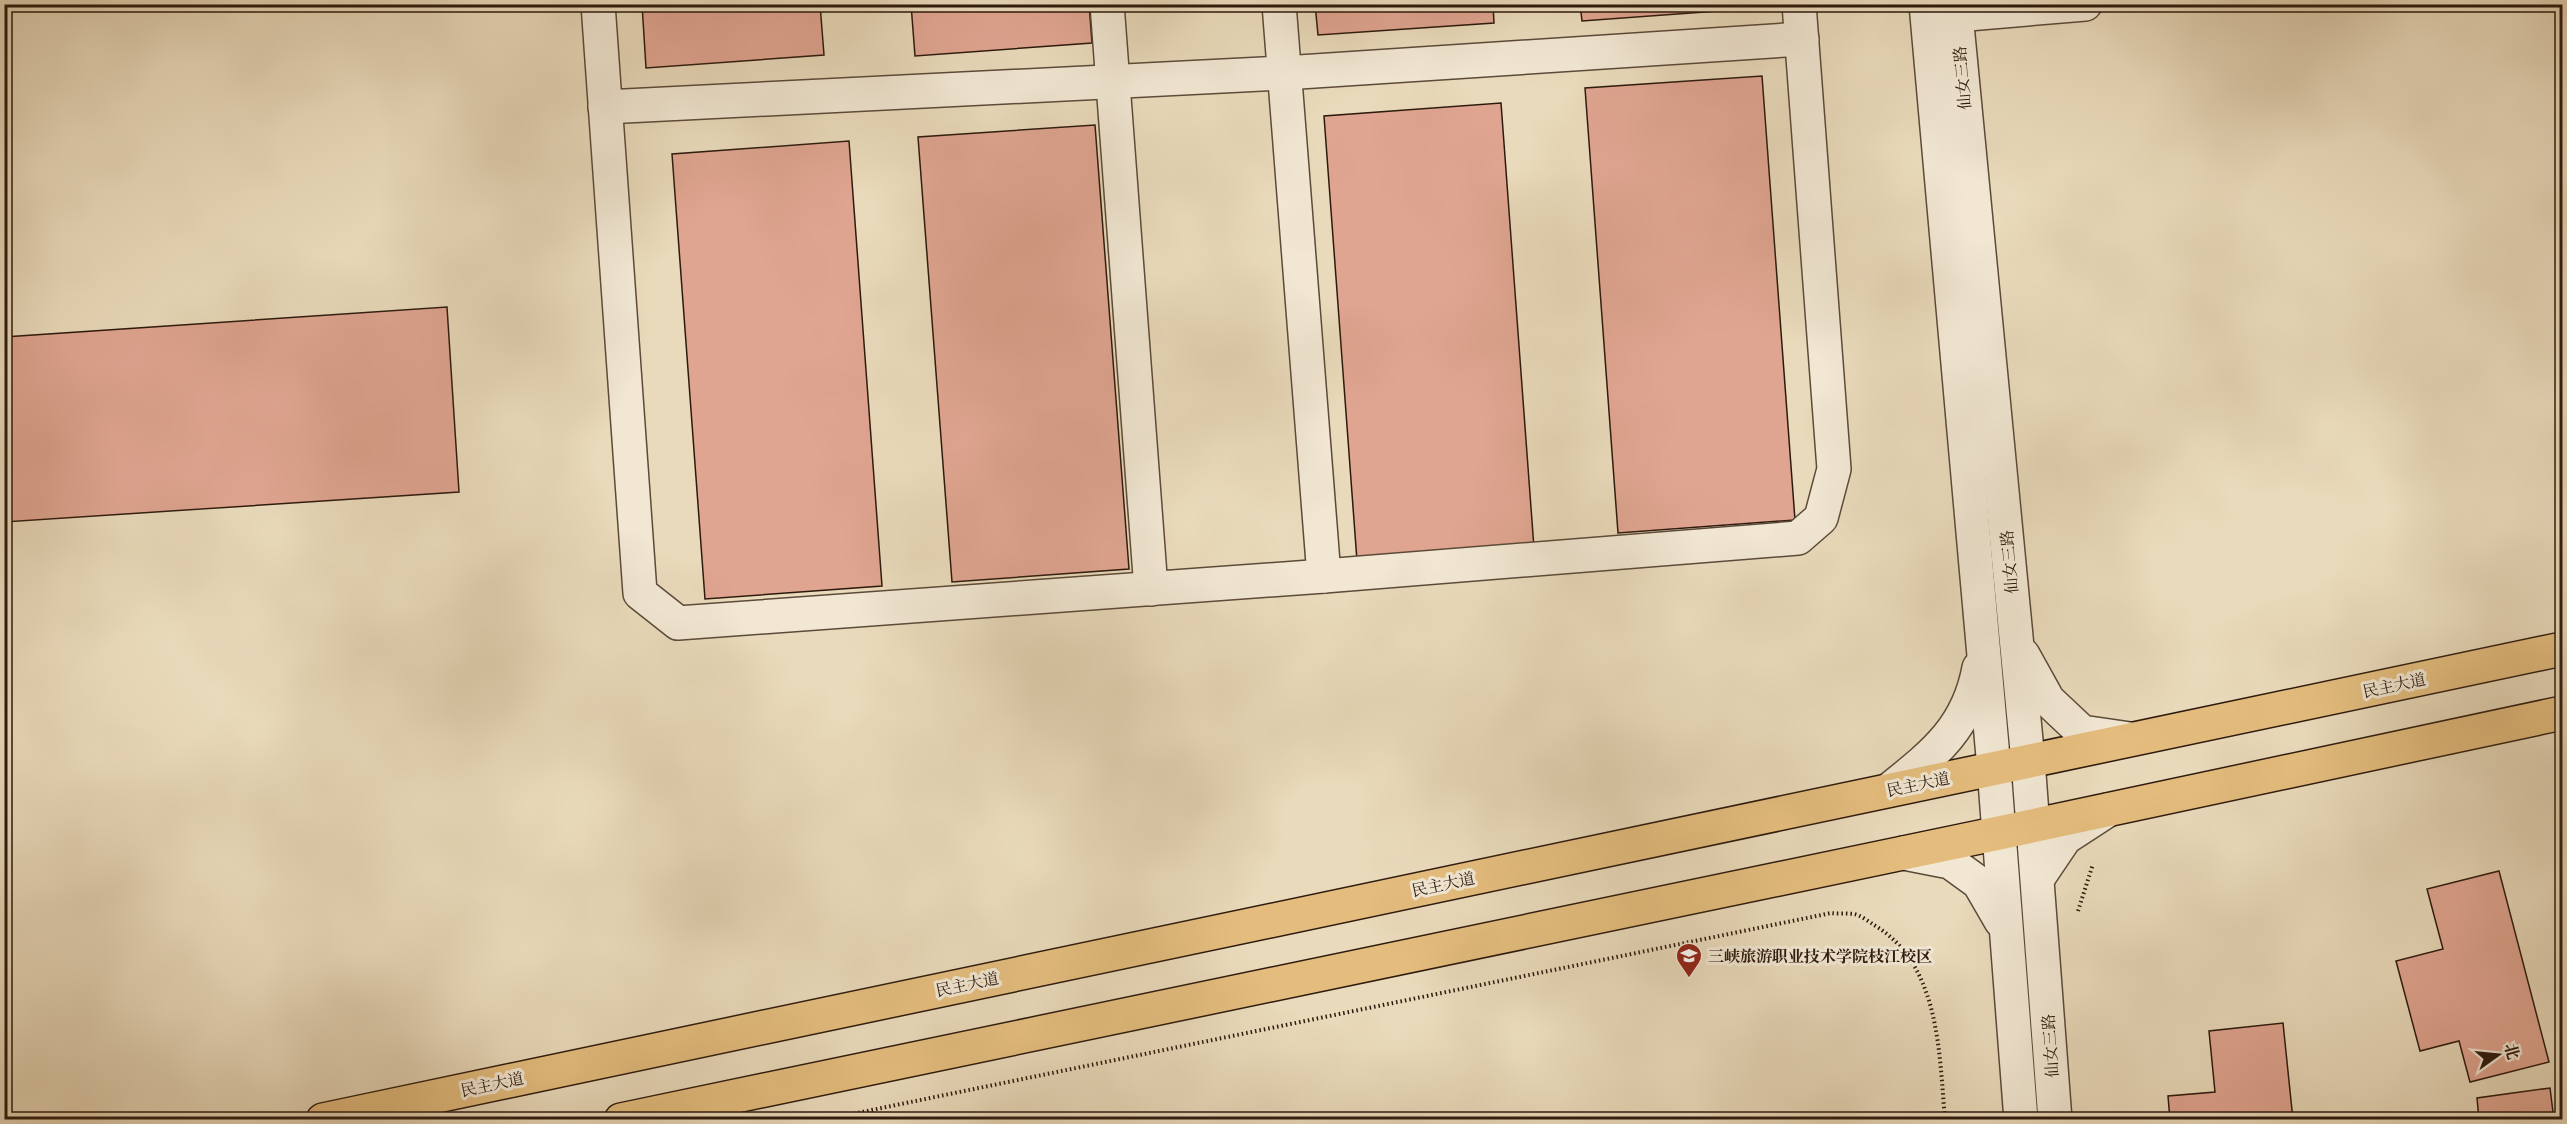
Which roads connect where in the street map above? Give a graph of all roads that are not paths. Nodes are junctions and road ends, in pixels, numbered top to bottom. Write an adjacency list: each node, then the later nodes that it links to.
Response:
1 (598, 4): 11 (street)
2 (1107, 4): 10 (street)
3 (1279, 4): 9 (street)
4 (1799, 4): 8 (street)
5 (1926, 4): 15 (street)
6 (2085, 4): 7 (street)
7 (1956, 10): 14 (street, 仙女三路)
8 (1802, 39): 9 (street); 12 (street)
9 (1284, 73): 10 (street); 12 (street)
10 (1112, 82): 11 (street); 13 (street)
11 (605, 107): 13 (street)
12 (1324, 576): 13 (street)
13 (1151, 589)
14 (2016, 644): 18 (street); 19 (street, 仙女三路)
15 (1983, 645): 20 (street); 21 (street)
16 (2562, 649): 18 (main road, 民主大道)
17 (2562, 713): 22 (main road)
18 (2132, 739): 19 (main road, 民主大道)
19 (2028, 761): 20 (main road, 民主大道); 23 (street, 仙女三路)
20 (1994, 768): 21 (main road, 民主大道); 24 (street)
21 (1889, 790): 28 (main road, 民主大道)
22 (2108, 810): 23 (main road); 26 (street)
23 (2034, 826): 24 (main road); 26 (street, 仙女三路)
24 (1999, 834): 25 (main road); 27 (street)
25 (1904, 853): 27 (street); 29 (main road)
26 (2038, 878): 31 (street, 仙女三路)
27 (2007, 930): 30 (street)
28 (323, 1119)
29 (621, 1119)
30 (2021, 1119)
31 (2055, 1119)

